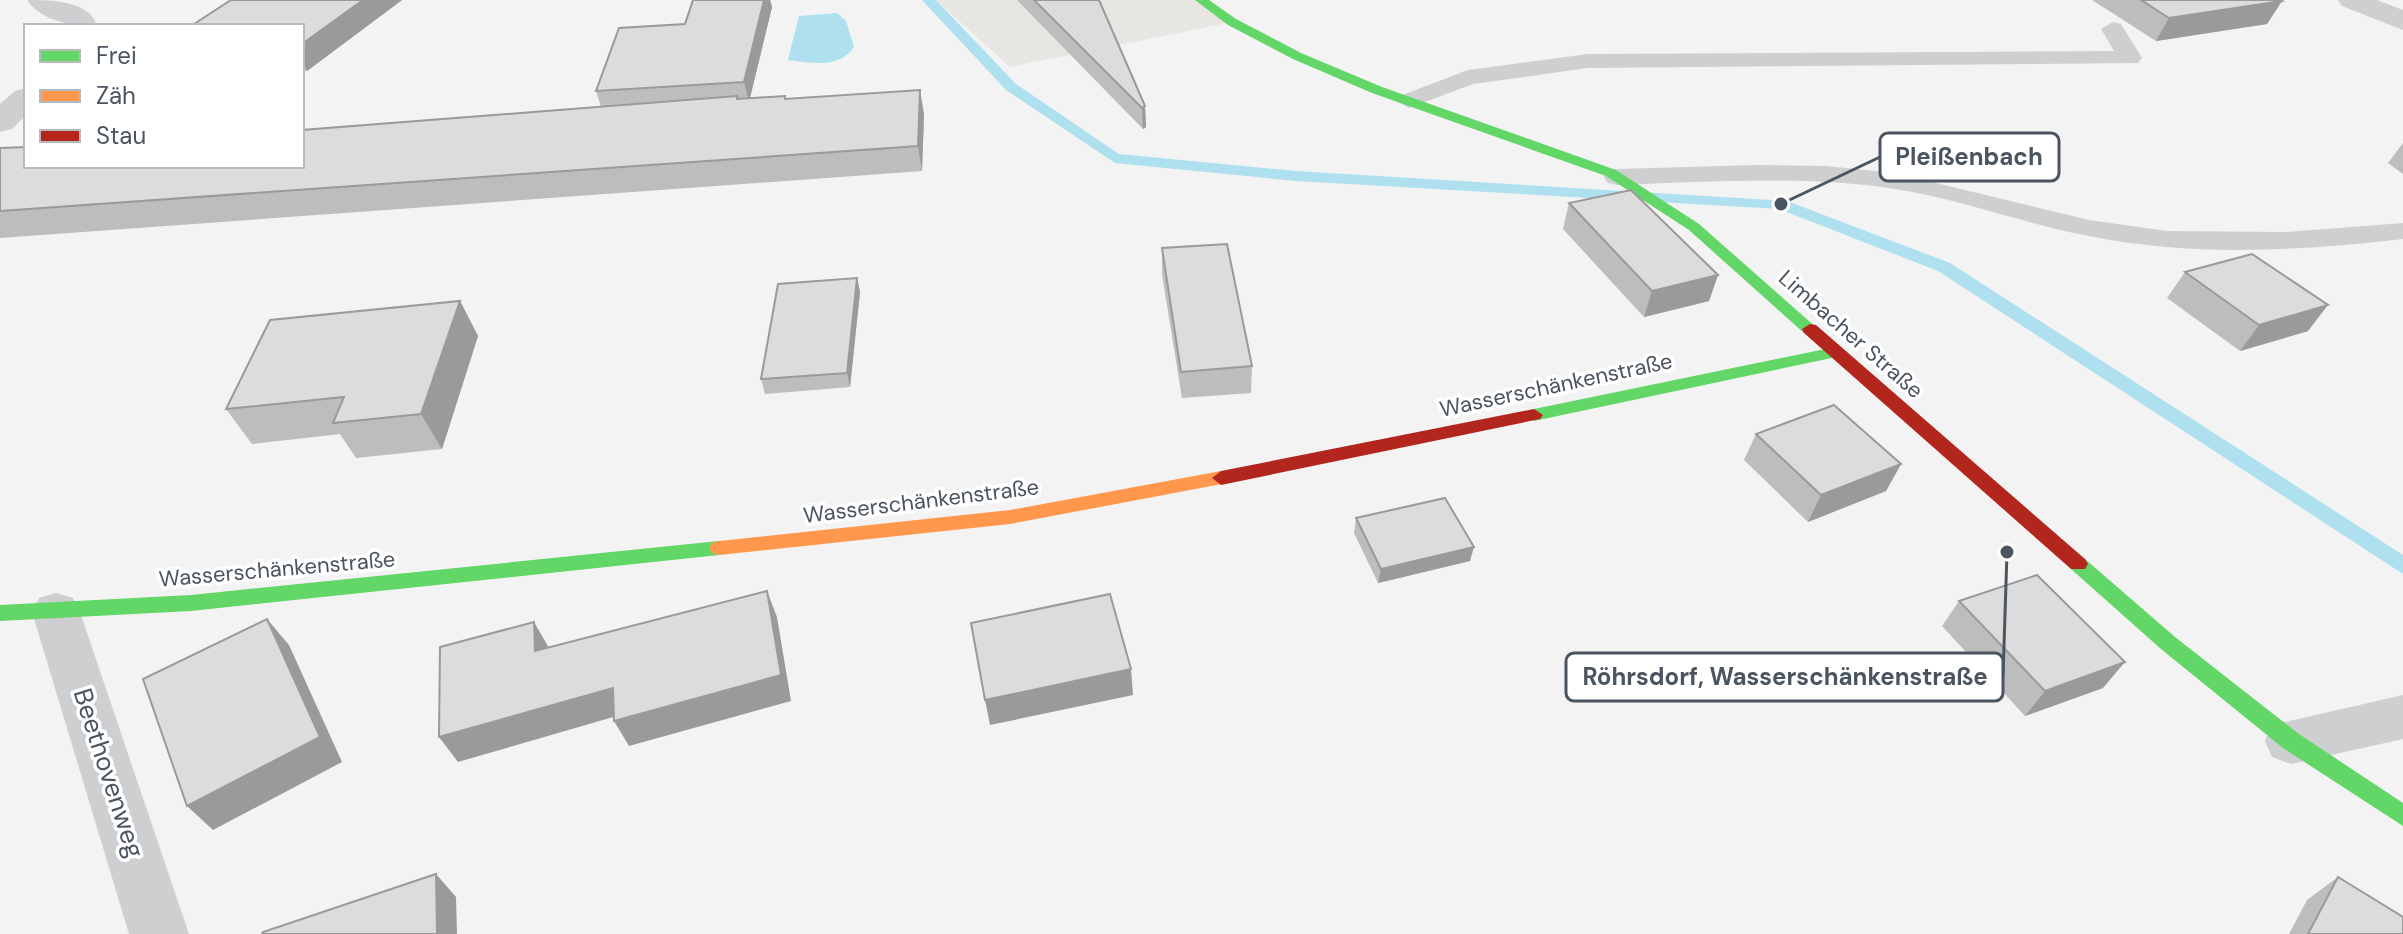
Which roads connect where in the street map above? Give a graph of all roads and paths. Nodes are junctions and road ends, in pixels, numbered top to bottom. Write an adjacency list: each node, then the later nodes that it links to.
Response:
1 (41, 0): 5 (street)
2 (1201, 0): 8 (street, Limbacher Straße)
3 (2352, 0): 4 (street)
4 (2403, 21)
5 (82, 24)
6 (2113, 29): 8 (lane)
7 (24, 100): 9 (street)
8 (1409, 101): 10 (street, Limbacher Straße)
9 (0, 122)
10 (1614, 175): 11 (lane); 12 (street, Limbacher Straße)
11 (2403, 231)
12 (1835, 352): 13 (street, Wasserschänkenstraße); 16 (street, Limbacher Straße)
13 (56, 612): 14 (street, Wasserschänkenstraße); 18 (street, Beethovenweg)
14 (0, 613)
15 (2403, 717): 16 (street)
16 (2291, 741): 17 (street, Limbacher Straße)
17 (2403, 816)
18 (159, 934)

